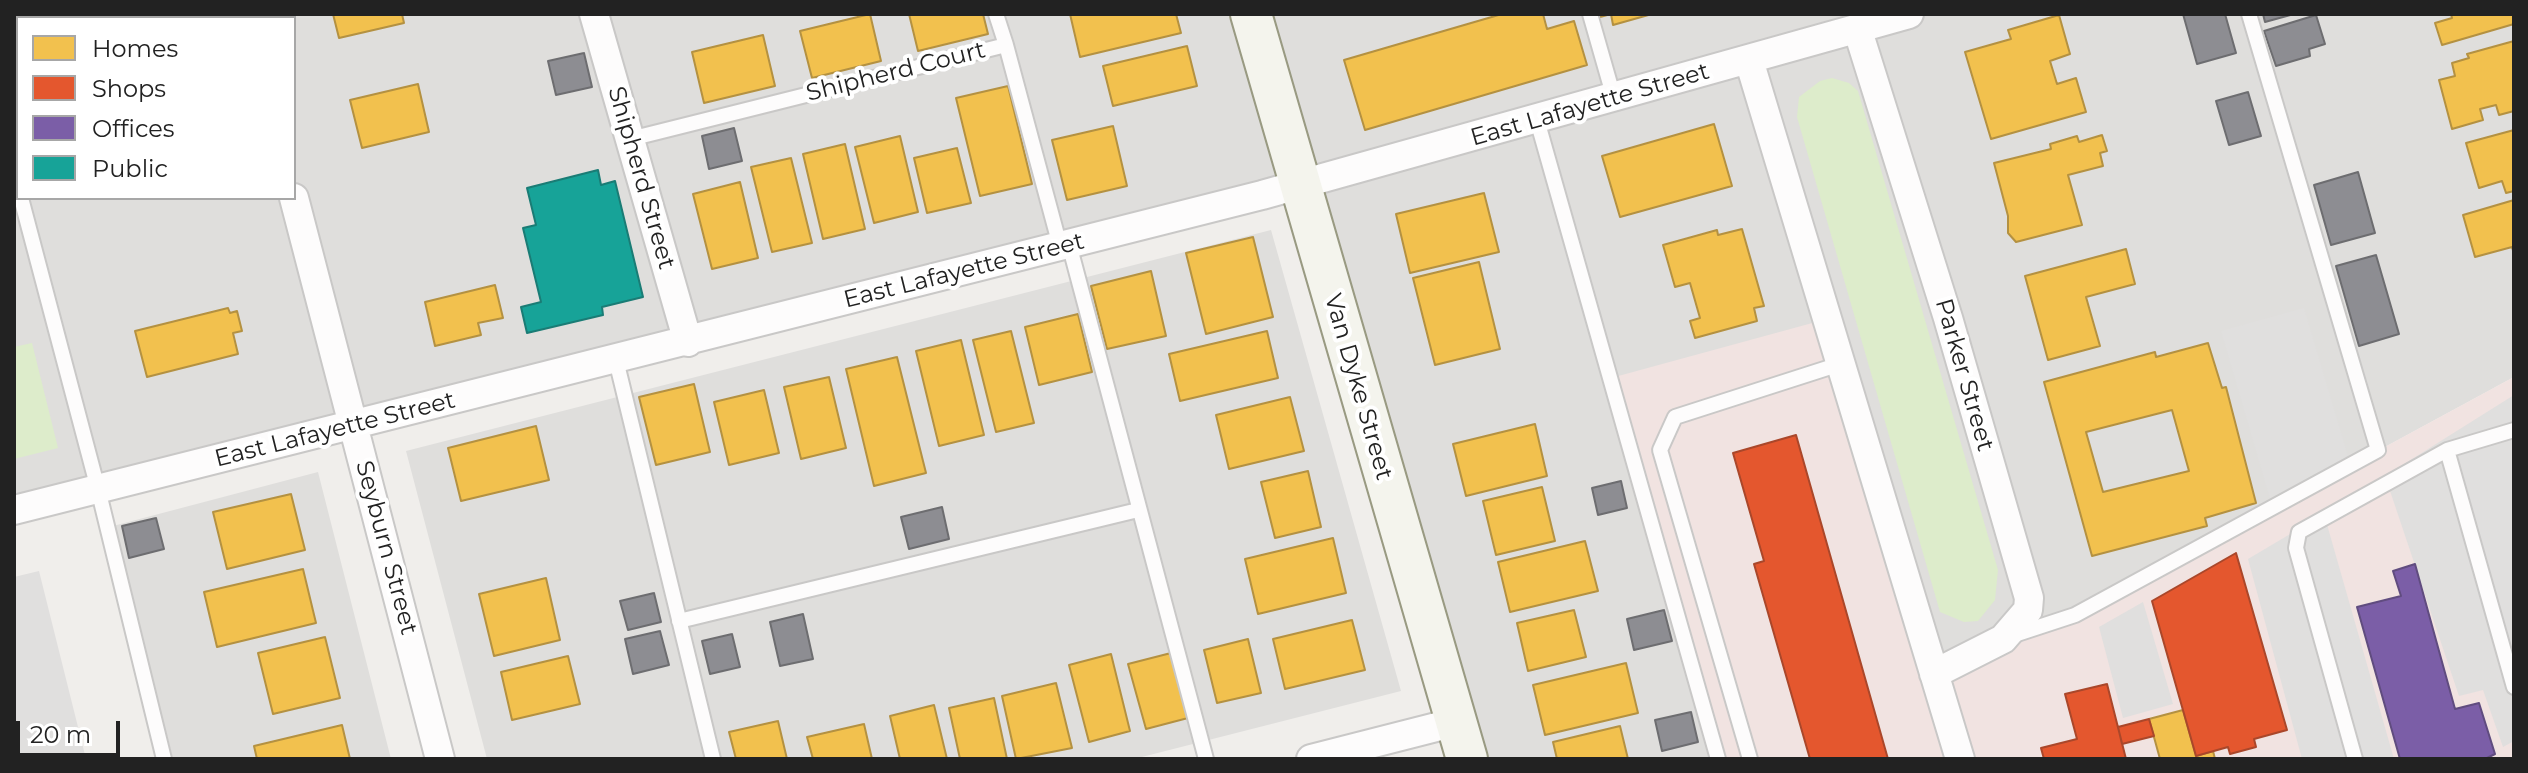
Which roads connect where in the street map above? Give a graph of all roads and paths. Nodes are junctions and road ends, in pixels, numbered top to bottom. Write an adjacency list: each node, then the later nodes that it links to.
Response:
1 (594, 14): 12 (street, Shipherd Street)
2 (996, 14): 8 (lane)
3 (1251, 14): 13 (main road, Van Dyke Street)
4 (1590, 14): 10 (lane)
5 (1909, 14): 7 (street, East Lafayette Street)
6 (2249, 14): 27 (lane)
7 (1858, 31): 9 (street, East Lafayette Street); 27 (street, Parker Street)
8 (1006, 45): 12 (lane, Shipherd Court); 16 (lane, Shipherd Court)
9 (1749, 60): 10 (street, East Lafayette Street); 19 (street)
10 (1615, 99): 11 (street, East Lafayette Street)
11 (1537, 120): 13 (street, East Lafayette Street); 36 (lane)
12 (630, 139): 17 (street, Shipherd Street)
13 (1300, 185): 16 (street, East Lafayette Street); 30 (main road, Van Dyke Street)
14 (22, 200): 23 (lane)
15 (295, 200): 20 (street, Seyburn Street)
16 (1065, 245): 17 (street, East Lafayette Street); 25 (lane, Shipherd Court)
17 (688, 342): 18 (street, East Lafayette Street)
18 (616, 360): 20 (street, East Lafayette Street); 26 (lane)
19 (1840, 364): 28 (street); 37 (lane)
20 (353, 425): 23 (street, East Lafayette Street); 32 (street, Seyburn Street)
21 (2514, 430): 22 (lane)
22 (2447, 450): 29 (lane); 39 (lane)
23 (98, 489): 24 (street, East Lafayette Street); 31 (lane)
24 (14, 510)
25 (1138, 510): 26 (lane); 34 (lane, Shipherd Court)
26 (679, 621): 33 (lane)
27 (2003, 639): 28 (street, Parker Street)
28 (1934, 674): 38 (street)
29 (2514, 687)
30 (1461, 741): 35 (street)
31 (164, 759)
32 (440, 759)
33 (713, 759)
34 (1206, 759)
35 (1311, 759)
36 (1718, 759)
37 (1750, 759)
38 (1960, 759)
39 (2355, 759)

